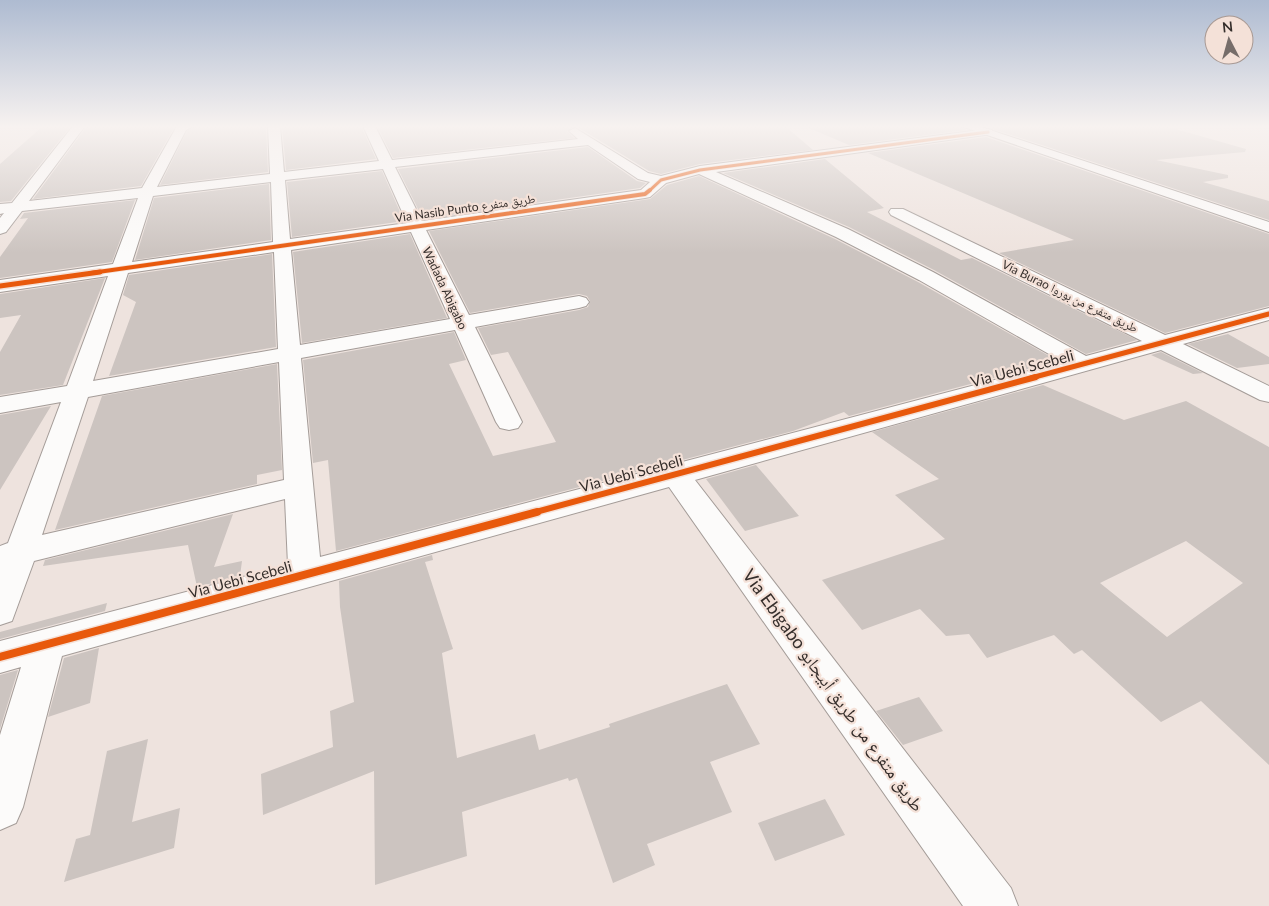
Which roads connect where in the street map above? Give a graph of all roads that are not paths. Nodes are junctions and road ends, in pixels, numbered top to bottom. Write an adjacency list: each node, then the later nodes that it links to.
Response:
1 (46, 168): 13 (street)
2 (160, 168): 12 (street)
3 (276, 168): 10 (street)
4 (351, 168): 10 (street)
5 (389, 168): 16 (street, Wadada Abigabo)
6 (631, 168): 11 (street)
7 (713, 168): 9 (street, Via Nasib Punto طريق متفرع)
8 (1095, 168): 17 (street)
9 (700, 170): 11 (street, Via Nasib Punto طريق متفرع); 27 (street)
10 (277, 177): 12 (street); 19 (street)
11 (660, 180): 16 (street, Via Nasib Punto طريق متفرع)
12 (147, 192): 13 (street); 20 (street)
13 (17, 207): 14 (street); 18 (street)
14 (0, 208)
15 (898, 212): 25 (street, Via Burao طريق متفرع من بوروا)
16 (416, 226): 19 (street, Via Nasib Punto طريق متفرع); 24 (street, Wadada Abigabo)
17 (1269, 227)
18 (0, 229)
19 (282, 246): 20 (street, Via Nasib Punto طريق متفرع); 26 (street)
20 (120, 269): 21 (street, Via Nasib Punto طريق متفرع); 28 (street)
21 (0, 286)
22 (579, 302): 24 (street)
23 (1269, 314): 25 (street, Via Uebi Scebeli)
24 (462, 323): 26 (street); 31 (street, Wadada Abigabo)
25 (1164, 343): 27 (street, Via Uebi Scebeli); 29 (street, Via Burao طريق متفرع من بوروا)
26 (290, 354): 28 (street); 33 (street)
27 (1084, 364): 32 (street, Via Uebi Scebeli)
28 (78, 391): 30 (street); 34 (street)
29 (1269, 395)
30 (0, 405)
31 (509, 422)
32 (675, 474): 35 (street, Via Uebi Scebeli); 40 (street, Via Ebigabo طريق متفرع من طريق أبيجابو)
33 (299, 486): 34 (street); 35 (street)
34 (10, 555): 36 (street)
35 (305, 575): 37 (street, Via Uebi Scebeli)
36 (0, 611)
37 (47, 644): 38 (street, Via Uebi Scebeli); 39 (street)
38 (0, 657)
39 (0, 807)
40 (993, 906)

